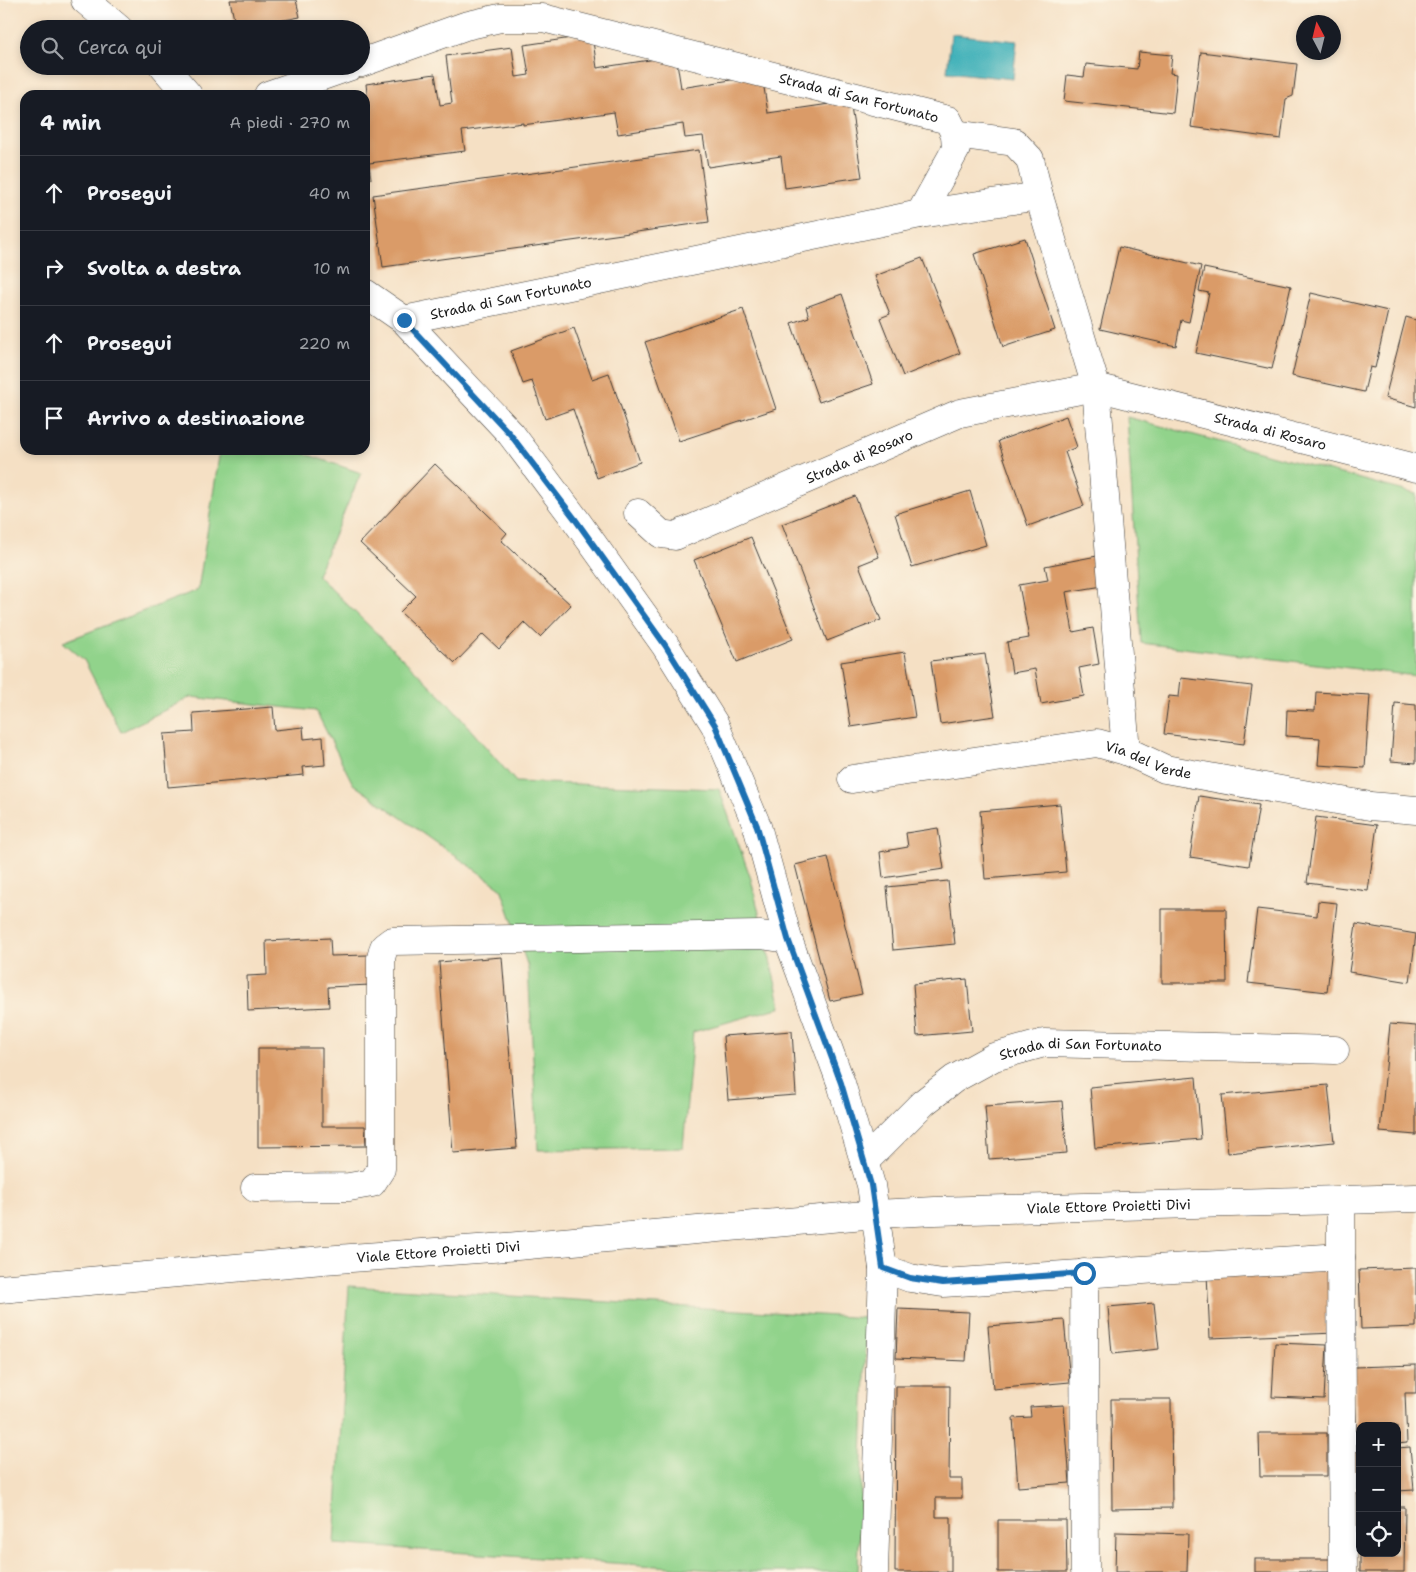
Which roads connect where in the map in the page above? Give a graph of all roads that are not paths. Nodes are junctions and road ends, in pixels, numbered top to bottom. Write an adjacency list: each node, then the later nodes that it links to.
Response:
1 (85, 0): 2 (street)
2 (108, 20)
3 (370, 59): 8 (street, Strada di San Fortunato)
4 (171, 75): 6 (street)
5 (325, 75): 7 (street)
6 (184, 90)
7 (282, 90)
8 (956, 134): 9 (street); 10 (street, Strada di San Fortunato)
9 (1039, 196): 10 (street); 13 (street)
10 (920, 214): 12 (street, Strada di San Fortunato)
11 (370, 296): 12 (street, Strada di San Fortunato)
12 (404, 320): 19 (street, Strada di San Fortunato)
13 (1096, 387): 14 (street, Strada di Rosaro); 15 (street, Strada di Rosaro); 16 (street)
14 (1416, 468)
15 (638, 513)
16 (1126, 751): 17 (street, Via del Verde); 18 (street, Via del Verde)
17 (852, 779)
18 (1416, 810)
19 (788, 939): 21 (street, Strada di San Fortunato); 22 (street)
20 (1335, 1050): 21 (street, Strada di San Fortunato)
21 (864, 1162): 25 (street, Strada di San Fortunato)
22 (255, 1188)
23 (1416, 1198): 24 (street, Viale Ettore Proietti Divi)
24 (1341, 1200): 25 (street, Viale Ettore Proietti Divi); 26 (street)
25 (876, 1214): 27 (street); 29 (street, Viale Ettore Proietti Divi)
26 (1341, 1257): 28 (street); 32 (street)
27 (883, 1268): 28 (street); 30 (street)
28 (1084, 1273): 31 (street)
29 (0, 1289)
30 (874, 1572)
31 (1085, 1572)
32 (1344, 1572)

